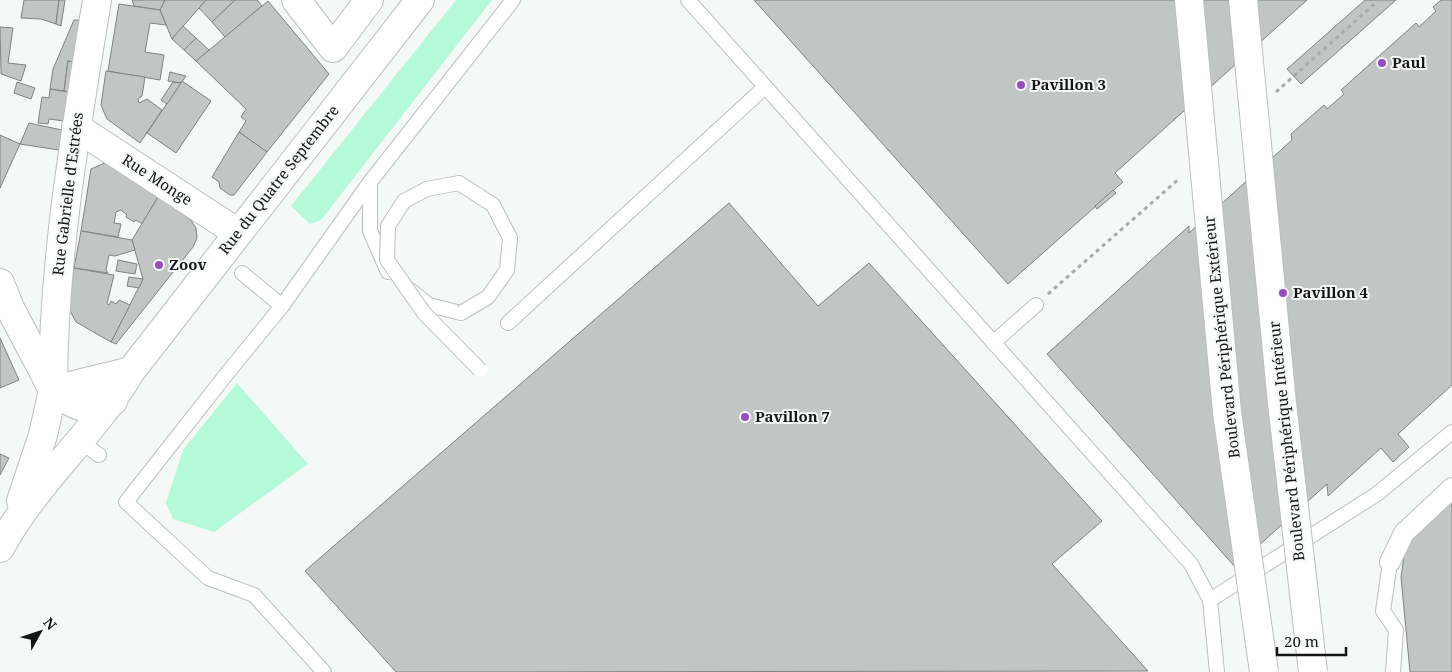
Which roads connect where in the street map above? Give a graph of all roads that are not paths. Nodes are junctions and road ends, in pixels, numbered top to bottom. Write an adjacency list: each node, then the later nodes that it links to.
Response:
1 (97, 0): 10 (main road, Rue Gabrielle d'Estrées)
2 (296, 0): 3 (main road)
3 (369, 0)
4 (420, 0): 12 (main road, Rue du Quatre Septembre)
5 (513, 0): 11 (lane)
6 (688, 0): 9 (lane)
7 (1188, 0): 34 (main road, Boulevard Périphérique Extérieur, bridge)
8 (1243, 0): 35 (main road, Boulevard Périphérique Intérieur, bridge)
9 (765, 87): 19 (lane); 20 (lane)
10 (76, 127): 12 (main road, Rue Monge); 17 (main road, Rue Gabrielle d'Estrées)
11 (370, 182): 16 (lane); 21 (lane, bridge)
12 (238, 233): 22 (main road, Rue du Quatre Septembre)
13 (242, 273): 16 (lane)
14 (0, 283): 18 (main road)
15 (1036, 304): 20 (lane)
16 (282, 306): 32 (lane)
17 (54, 314): 18 (main road); 23 (main road, Rue Gabrielle d'Estrées)
18 (15, 315): 23 (main road)
19 (508, 323)
20 (994, 343): 31 (lane)
21 (480, 370)
22 (131, 371): 23 (main road); 24 (main road, Rue du Quatre Septembre)
23 (53, 390): 24 (main road); 26 (main road); 28 (main road)
24 (113, 401): 26 (main road, Rue du Quatre Septembre)
25 (1452, 432): 31 (lane)
26 (46, 479): 28 (main road)
27 (1452, 488): 30 (street)
28 (15, 520): 29 (main road)
29 (0, 548)
30 (1390, 562): 36 (lane)
31 (1210, 600): 33 (lane)
32 (324, 672)
33 (1218, 672)
34 (1264, 672)
35 (1313, 672)
36 (1393, 672)

